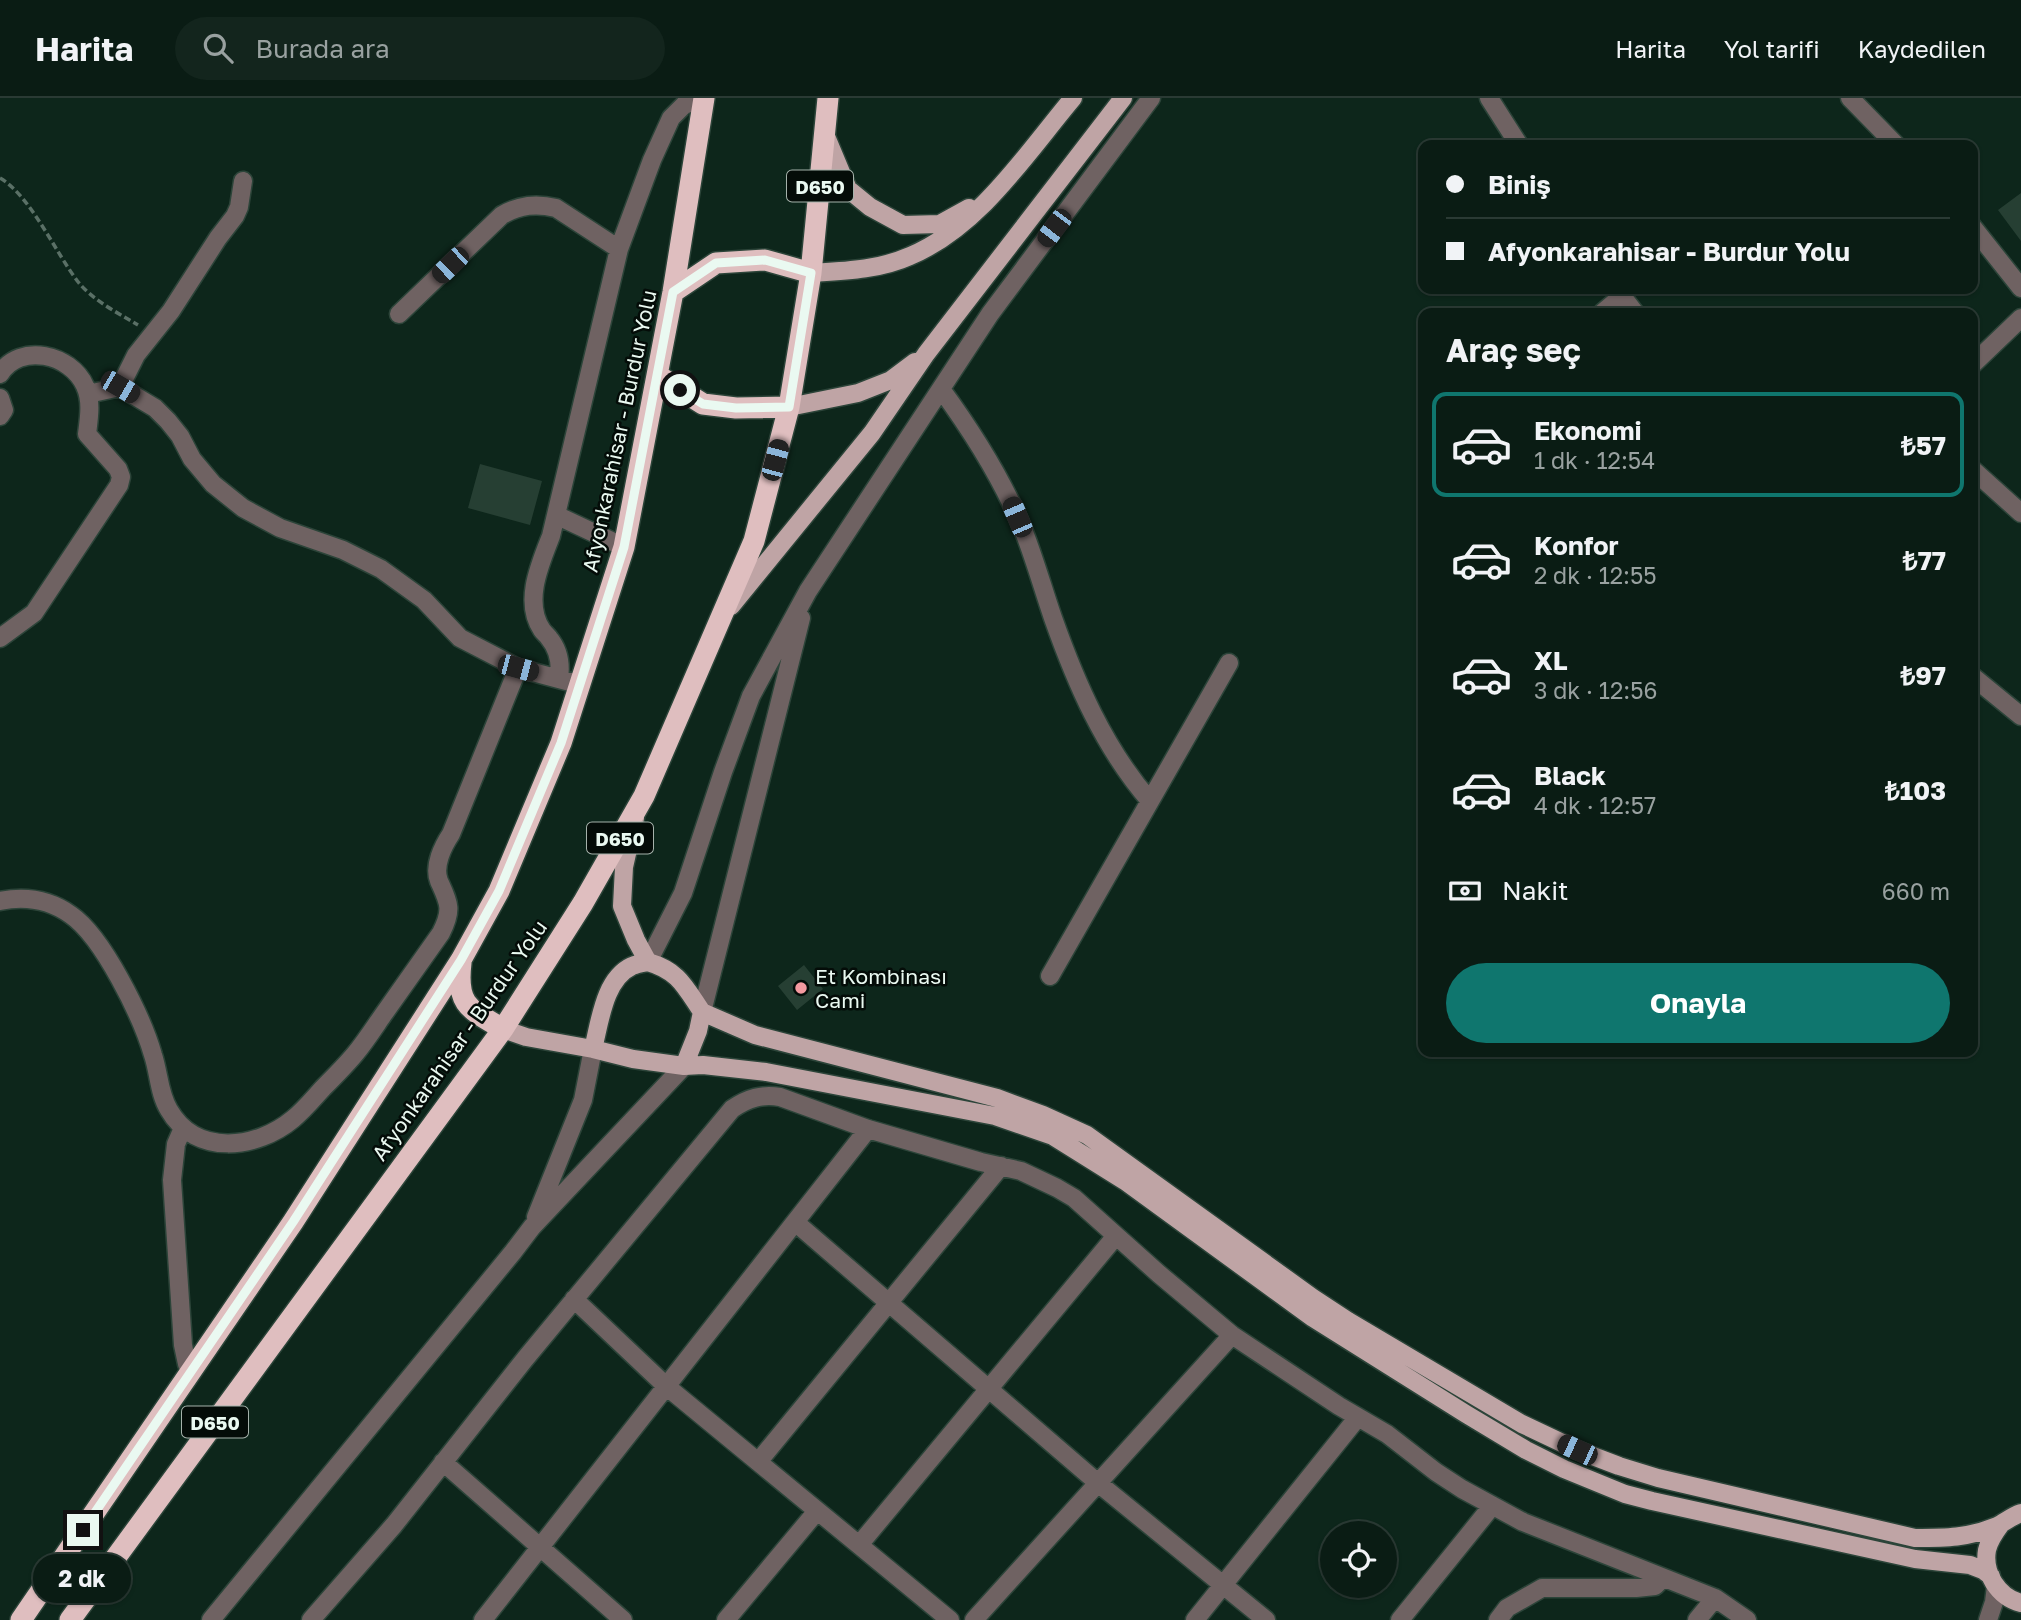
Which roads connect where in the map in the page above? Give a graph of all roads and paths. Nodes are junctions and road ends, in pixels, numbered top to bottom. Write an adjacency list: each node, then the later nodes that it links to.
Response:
1 (704, 98): 15 (street); 18 (highway, Afyonkarahisar - Burdur Yolu / D650)
2 (828, 98): 8 (highway, Afyonkarahisar - Burdur Yolu / D650)
3 (1073, 98): 13 (main road)
4 (1123, 98): 26 (main road)
5 (1151, 98): 31 (street)
6 (1489, 98): 9 (street)
7 (1850, 98): 10 (street)
8 (825, 134): 13 (main road); 16 (highway, Afyonkarahisar - Burdur Yolu / D650)
9 (1516, 140)
10 (1891, 140)
11 (0, 178): 25 (path)
12 (243, 181): 25 (street)
13 (991, 197): 16 (main road)
14 (1978, 234): 17 (street)
15 (620, 249): 23 (street); 38 (street)
16 (811, 273): 18 (highway); 34 (highway, Afyonkarahisar - Burdur Yolu / D650)
17 (2021, 288)
18 (673, 292): 29 (highway, Afyonkarahisar - Burdur Yolu / D650)
19 (1617, 294): 21 (street)
20 (1621, 294): 22 (street)
21 (1606, 308)
22 (1632, 308)
23 (399, 314)
24 (2021, 318): 27 (street)
25 (151, 333): 30 (street)
26 (926, 354): 34 (main road); 41 (main road)
27 (1978, 359)
28 (0, 374): 32 (street)
29 (657, 375): 34 (highway); 39 (highway, Afyonkarahisar - Burdur Yolu / D650)
30 (120, 387): 32 (street); 44 (street)
31 (941, 389): 40 (street); 48 (street)
32 (88, 394): 42 (street)
33 (0, 398): 35 (street)
34 (789, 407): 41 (highway, Afyonkarahisar - Burdur Yolu / D650)
35 (0, 416)
36 (1978, 474): 37 (street)
37 (2021, 513)
38 (556, 515): 39 (street); 46 (street)
39 (624, 547): 46 (highway, Afyonkarahisar - Burdur Yolu / D650)
40 (808, 591): 52 (street); 54 (street)
41 (722, 617): 49 (highway, Afyonkarahisar - Burdur Yolu / D650)
42 (0, 638)
43 (1228, 663): 48 (street)
44 (518, 668): 46 (street); 58 (street)
45 (1978, 681): 47 (street)
46 (569, 682): 51 (highway, Afyonkarahisar - Burdur Yolu / D650)
47 (2021, 716)
48 (1150, 801): 53 (street)
49 (637, 807): 52 (main road); 55 (highway, Afyonkarahisar - Burdur Yolu / D650)
50 (0, 901): 58 (street)
51 (461, 960): 55 (highway); 67 (highway, Afyonkarahisar - Burdur Yolu / D650)
52 (648, 962): 54 (main road); 56 (main road)
53 (1050, 976)
54 (702, 1012): 57 (main road); 77 (main road)
55 (503, 1029): 56 (main road); 88 (highway, Afyonkarahisar - Burdur Yolu / D650)
56 (593, 1049): 57 (main road); 62 (street)
57 (684, 1066): 62 (street); 81 (main road)
58 (183, 1128): 67 (street)
59 (868, 1129): 60 (street); 61 (street); 64 (street)
60 (1001, 1166): 63 (street); 65 (street)
61 (795, 1222): 65 (street); 68 (street)
62 (532, 1227): 89 (street)
63 (1115, 1237): 66 (street); 69 (street)
64 (575, 1299): 68 (street); 71 (street)
65 (888, 1303): 69 (street); 72 (street)
66 (1232, 1335): 70 (street); 73 (street)
67 (191, 1371): 87 (highway, Afyonkarahisar - Burdur Yolu / D650)
68 (666, 1386): 72 (street); 79 (street)
69 (989, 1390): 73 (street); 78 (street)
70 (1359, 1417): 74 (street); 82 (street)
71 (443, 1462): 79 (street); 86 (street)
72 (758, 1462): 75 (street)
73 (1098, 1483): 82 (street); 93 (street)
74 (1492, 1506): 80 (street); 96 (street)
75 (817, 1511): 78 (street); 92 (street)
76 (2021, 1513): 77 (main road)
77 (2001, 1524): 81 (main road)
78 (859, 1545): 85 (street)
79 (540, 1548): 90 (street); 91 (street)
80 (1663, 1578): 83 (street); 97 (street)
81 (1994, 1581): 84 (main road); 100 (street)
82 (1223, 1586): 94 (street); 95 (street)
83 (1715, 1598): 98 (street); 99 (street)
84 (2021, 1603)
85 (944, 1618)
86 (314, 1619)
87 (21, 1620)
88 (70, 1620)
89 (211, 1620)
90 (483, 1620)
91 (623, 1620)
92 (726, 1620)
93 (974, 1620)
94 (1195, 1620)
95 (1266, 1620)
96 (1400, 1620)
97 (1498, 1620)
98 (1696, 1620)
99 (1747, 1620)
100 (1988, 1620)

